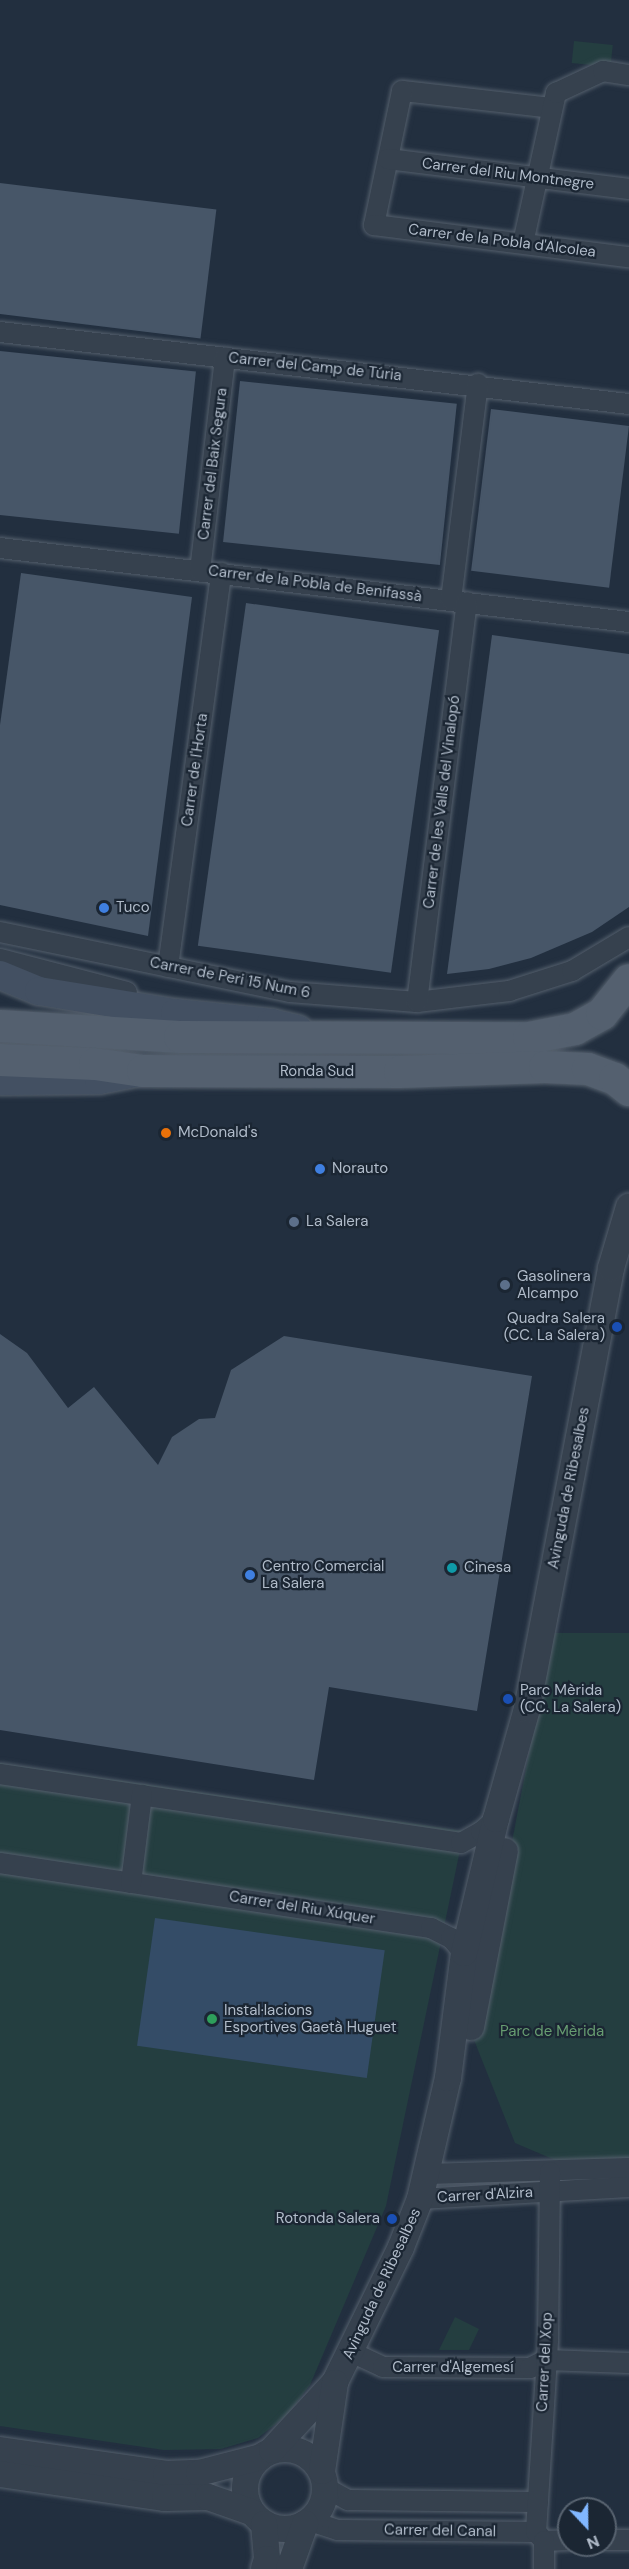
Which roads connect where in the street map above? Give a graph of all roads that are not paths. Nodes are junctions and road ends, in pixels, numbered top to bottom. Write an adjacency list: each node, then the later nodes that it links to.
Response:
1 (629, 75): 2 (street)
2 (552, 108): 3 (street); 4 (street)
3 (388, 159): 4 (street, Carrer del Riu Montnegre); 6 (street, Carrer de la Pobla d'Alcolea)
4 (537, 177): 5 (street, Carrer del Riu Montnegre); 6 (street)
5 (629, 189)
6 (523, 243): 7 (street, Carrer de la Pobla d'Alcolea)
7 (629, 257)
8 (0, 332): 9 (street, Carrer del Camp de Túria)
9 (225, 357): 10 (street, Carrer del Camp de Túria); 13 (street, Carrer del Baix Segura)
10 (478, 384): 11 (street, Carrer del Camp de Túria); 15 (street, Carrer de les Valls del Vinalopó)
11 (629, 404)
12 (0, 548): 13 (street, Carrer de la Pobla de Benifassà)
13 (200, 571): 14 (street, Carrer de la Pobla de Benifassà)
14 (221, 573): 15 (street, Carrer de la Pobla de Benifassà); 20 (street, Carrer de l'Horta)
15 (459, 601): 16 (street, Carrer de la Pobla de Benifassà); 23 (street, Carrer de les Valls del Vinalopó)
16 (629, 622)
17 (0, 932): 20 (street, Carrer de Peri 15 Num 6)
18 (629, 937): 23 (street, Carrer de Peri 15 Num 6)
19 (0, 959): 24 (street)
20 (168, 967): 23 (street, Carrer de Peri 15 Num 6)
21 (0, 975): 24 (main road)
22 (629, 980): 26 (main road)
23 (417, 1002)
24 (204, 1014): 26 (main road)
25 (0, 1026): 26 (main road)
26 (327, 1036)
27 (0, 1060): 28 (main road, Ronda Sud)
28 (143, 1071): 29 (main road); 30 (main road, Ronda Sud)
29 (0, 1081)
30 (629, 1090)
31 (629, 1207): 33 (street, Avinguda de Ribesalbes)
32 (629, 1234): 33 (street, Avinguda de Ribesalbes)
33 (611, 1268): 34 (street, Avinguda de Ribesalbes)
34 (527, 1708): 37 (street, Avinguda de Ribesalbes); 41 (street, Avinguda de Ribesalbes)
35 (0, 1774): 36 (street)
36 (142, 1795): 38 (street); 40 (street)
37 (487, 1841): 38 (street); 38 (street); 41 (street, Avinguda de Ribesalbes)
38 (461, 1843)
39 (0, 1863): 40 (street, Carrer del Riu Xúquer)
40 (131, 1883): 41 (street, Carrer del Riu Xúquer)
41 (474, 1959): 44 (street, Avinguda de Ribesalbes)
42 (629, 2168): 43 (street, Carrer d'Alzira)
43 (550, 2172): 44 (street, Carrer d'Alzira); 46 (street, Carrer d'Alzira)
44 (427, 2174): 47 (street, Avinguda de Ribesalbes)
45 (629, 2187): 46 (street, Carrer d'Alzira)
46 (550, 2192): 47 (street, Carrer d'Alzira); 49 (street, Carrer del Xop)
47 (420, 2199): 48 (street, Avinguda de Ribesalbes)
48 (351, 2352): 49 (street, Carrer d'Algemesí); 51 (street, Avinguda de Ribesalbes)
49 (546, 2360): 50 (street, Carrer d'Algemesí); 56 (street, Carrer del Xop)
50 (629, 2363)
51 (335, 2382): 53 (street, Avinguda de Ribesalbes); 55 (street, Avinguda de Ribesalbes)
52 (0, 2450): 53 (street)
53 (264, 2454): 55 (street); 57 (street)
54 (0, 2474): 57 (street)
55 (324, 2480): 56 (street, Carrer del Canal); 58 (street)
56 (538, 2502): 59 (street, Carrer del Xop)
57 (257, 2518): 58 (street); 61 (street)
58 (308, 2523): 59 (street, Carrer del Canal); 62 (street)
59 (540, 2536): 60 (street, Carrer del Canal); 63 (street, Carrer del Xop)
60 (557, 2538)
61 (264, 2569)
62 (289, 2569)
63 (544, 2569)

